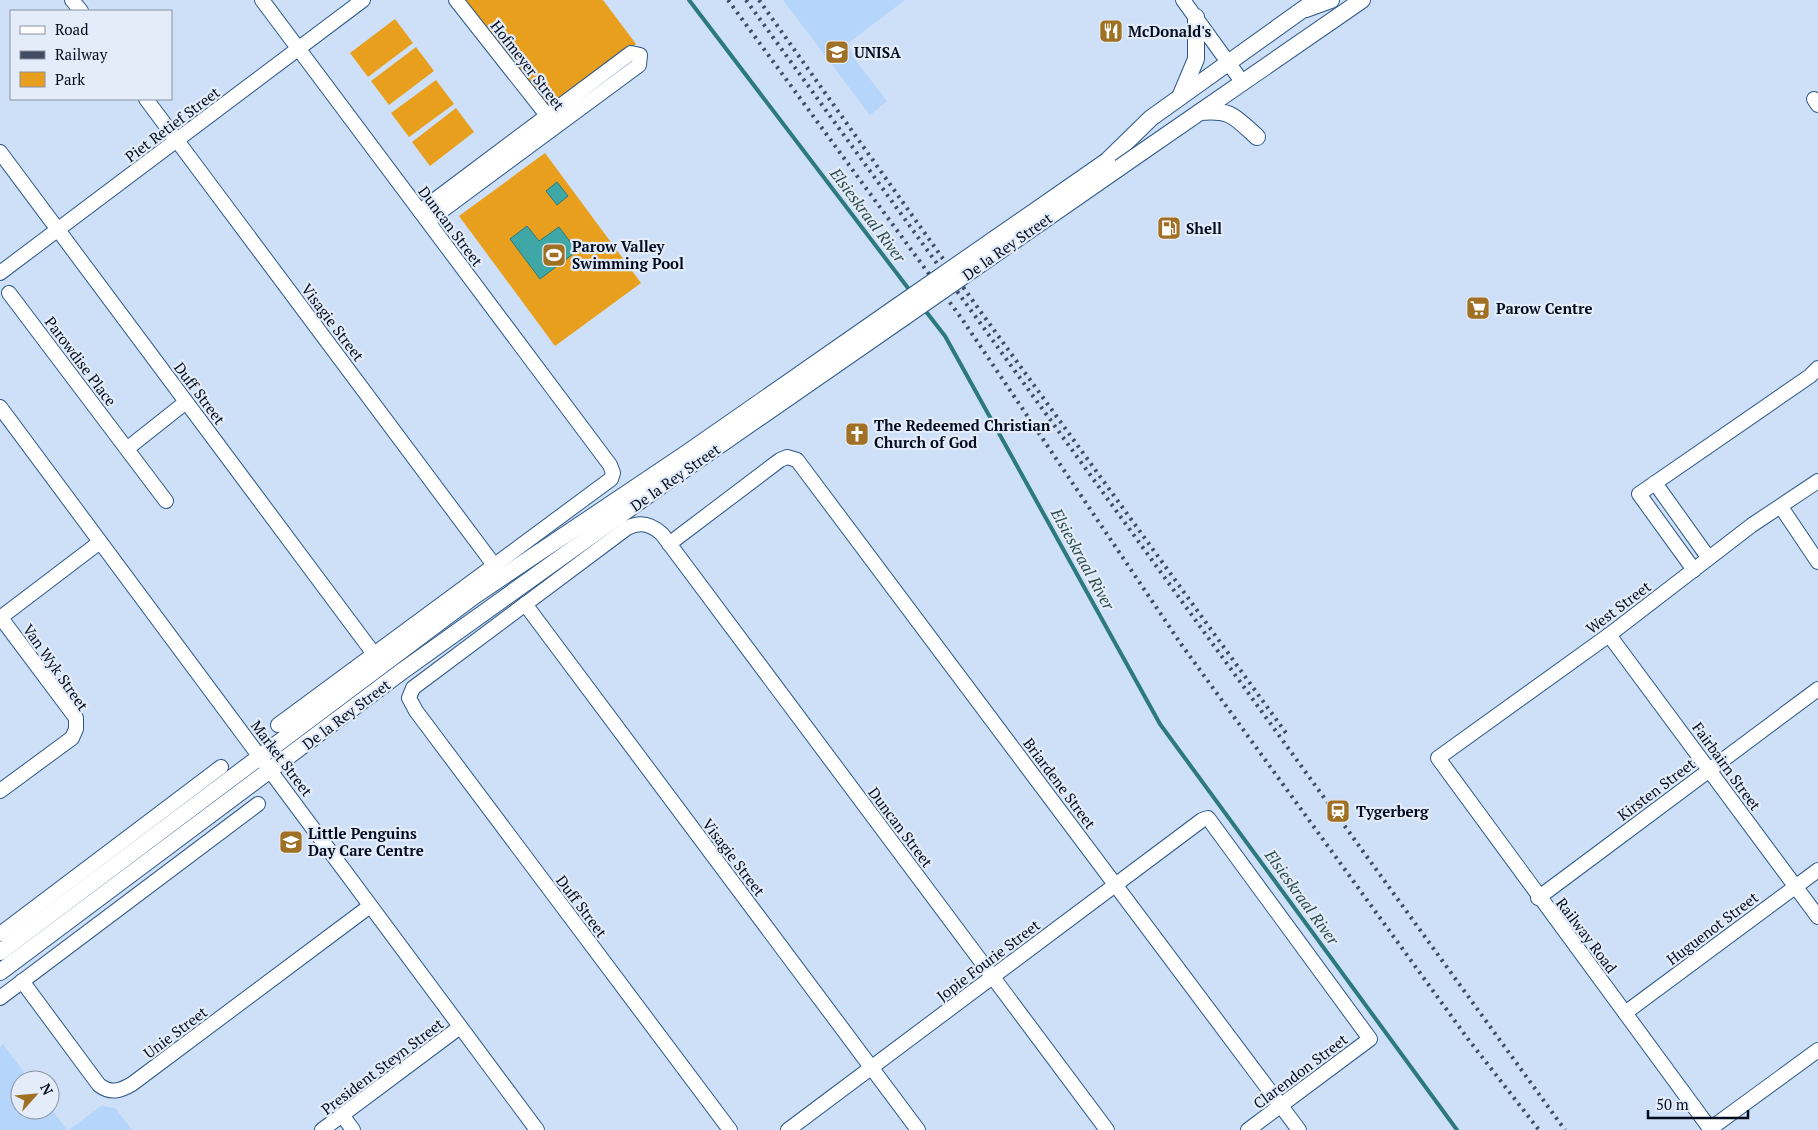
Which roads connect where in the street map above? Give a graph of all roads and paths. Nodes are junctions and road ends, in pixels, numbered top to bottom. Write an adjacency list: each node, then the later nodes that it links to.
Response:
1 (72, 0): 9 (street)
2 (262, 0): 12 (street, Duncan Street)
3 (363, 0): 12 (street, Piet Retief Street)
4 (456, 0): 18 (street, Hofmeyer Street)
5 (1183, 0): 11 (street)
6 (1316, 0): 10 (main road, De la Rey Street)
7 (1331, 0): 10 (main road)
8 (1362, 0): 14 (main road, De la Rey Street)
9 (80, 10)
10 (1302, 11): 13 (main road, De la Rey Street)
11 (1196, 17): 13 (street); 15 (main road)
12 (298, 49): 20 (street, Piet Retief Street); 22 (street, Duncan Street)
13 (1230, 63): 14 (street); 15 (main road, De la Rey Street)
14 (1243, 82): 17 (main road, De la Rey Street)
15 (1180, 97): 26 (main road, De la Rey Street, bridge)
16 (147, 100): 20 (street, Visagie Street)
17 (1200, 112): 19 (main road); 26 (main road, De la Rey Street, bridge)
18 (551, 121): 18 (street); 22 (street)
19 (1257, 137)
20 (178, 141): 23 (street, Piet Retief Street); 40 (street, Visagie Street)
21 (0, 152): 23 (street, Duff Street)
22 (424, 216): 31 (street, Duncan Street)
23 (59, 230): 24 (street, Piet Retief Street); 28 (street, Duff Street)
24 (0, 273)
25 (9, 293): 30 (street, Parowdise Place)
26 (901, 312): 49 (main road, De la Rey Street); 52 (main road, De la Rey Street)
27 (1818, 368): 33 (street)
28 (186, 402): 30 (street); 45 (street, Duff Street)
29 (0, 407): 36 (street, Market Street)
30 (128, 448): 34 (street, Parowdise Place)
31 (613, 473): 40 (street, De la Rey Street)
32 (1818, 481): 35 (street, West Street)
33 (1655, 483): 38 (street); 41 (street)
34 (166, 501)
35 (1781, 506): 38 (street, West Street); 39 (street)
36 (100, 542): 43 (street); 49 (street, Market Street)
37 (669, 544): 42 (street, De la Rey Street); 57 (street, Briardene Street); 65 (street, Duncan Street)
38 (1708, 558): 41 (street, West Street)
39 (1818, 562)
40 (494, 565): 45 (street, De la Rey Street)
41 (1694, 570): 44 (street, West Street)
42 (525, 604): 47 (street, De la Rey Street); 72 (street, Visagie Street)
43 (0, 618): 54 (street, Van Wyk Street)
44 (1609, 635): 50 (street, West Street); 53 (street, Fairbairn Street)
45 (374, 654): 48 (street, De la Rey Street)
46 (1818, 689): 53 (street, Kirsten Street)
47 (410, 702): 78 (street, Duff Street)
48 (278, 725)
49 (260, 756): 52 (street, Market Street); 63 (main road, De la Rey Street)
50 (1438, 758): 59 (street, Railway Road)
51 (221, 767): 62 (street)
52 (270, 770): 60 (street, Market Street); 64 (main road, De la Rey Street)
53 (1710, 770): 58 (street, Fairbairn Street); 59 (street, Kirsten Street)
54 (0, 791)
55 (258, 804): 66 (street)
56 (1818, 870): 58 (street, Huguenot Street)
57 (1115, 884): 65 (street, Jopie Fourie Street); 70 (street, Jopie Fourie Street); 73 (street, Briardene Street)
58 (1796, 887): 61 (street, Fairbairn Street); 68 (street, Huguenot Street)
59 (1538, 898): 68 (street, Railway Road)
60 (370, 906): 66 (street, Unie Street); 69 (street, Market Street)
61 (1818, 917)
62 (0, 934)
63 (0, 952)
64 (0, 972)
65 (992, 978): 72 (street, Jopie Fourie Street); 81 (street, Duncan Street)
66 (22, 981): 67 (street)
67 (0, 998)
68 (1625, 1013): 85 (street, Railway Road)
69 (460, 1027): 74 (street, President Steyn Street); 77 (street, Market Street)
70 (1370, 1039): 73 (street, Clarendon Street)
71 (1818, 1050): 85 (street)
72 (871, 1068): 79 (street, Jopie Fourie Street); 80 (street, Visagie Street)
73 (1285, 1110): 82 (street, Clarendon Street); 83 (street); 84 (street, Briardene Street)
74 (342, 1115): 75 (street, President Steyn Street); 76 (street)
75 (322, 1130)
76 (353, 1130)
77 (537, 1130)
78 (730, 1130)
79 (788, 1130)
80 (918, 1130)
81 (1107, 1130)
82 (1248, 1130)
83 (1288, 1130)
84 (1299, 1130)
85 (1711, 1130)

